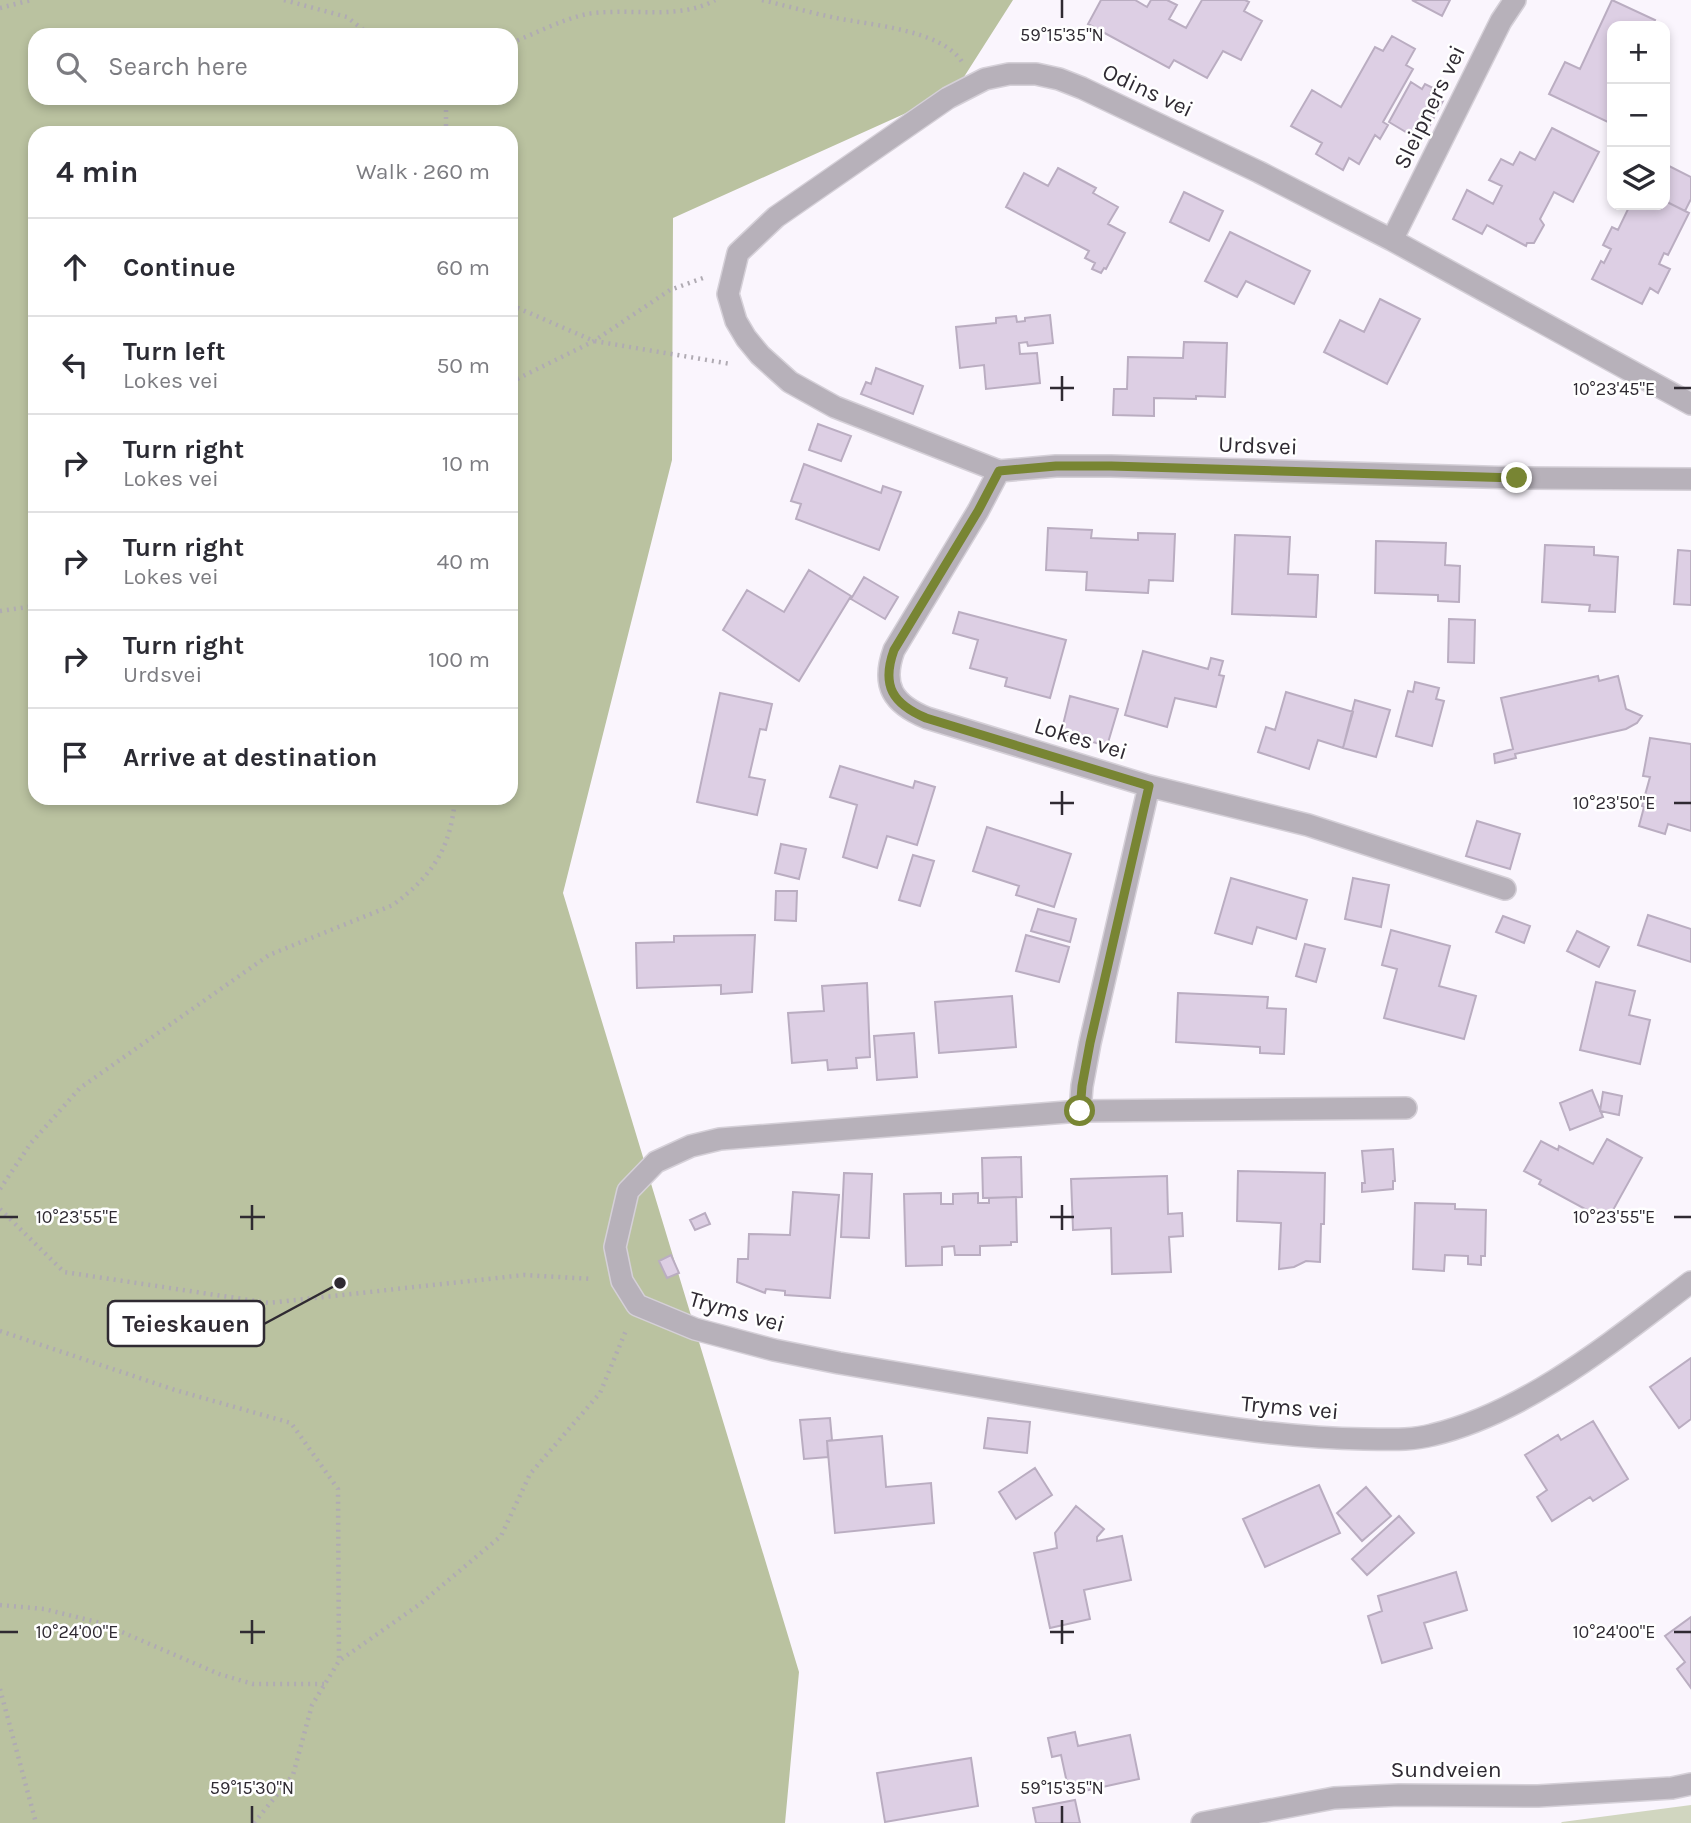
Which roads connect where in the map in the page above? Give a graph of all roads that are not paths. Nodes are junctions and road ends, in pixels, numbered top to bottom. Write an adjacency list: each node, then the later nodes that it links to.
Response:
1 (1515, 0): 2 (street, Sleipners vei)
2 (1392, 240): 3 (street, Odins vei); 4 (street, Odins vei)
3 (1691, 404)
4 (835, 407): 5 (street, Urdsvei)
5 (999, 471): 6 (street, Urdsvei); 7 (street, Lokes vei)
6 (1691, 479)
7 (1149, 786): 8 (street, Lokes vei); 10 (street)
8 (1505, 889)
9 (1406, 1108): 10 (street)
10 (1080, 1111): 11 (street, Tryms vei)
11 (1691, 1282)
12 (1691, 1784): 13 (street, Sundveien)
13 (1202, 1823)

